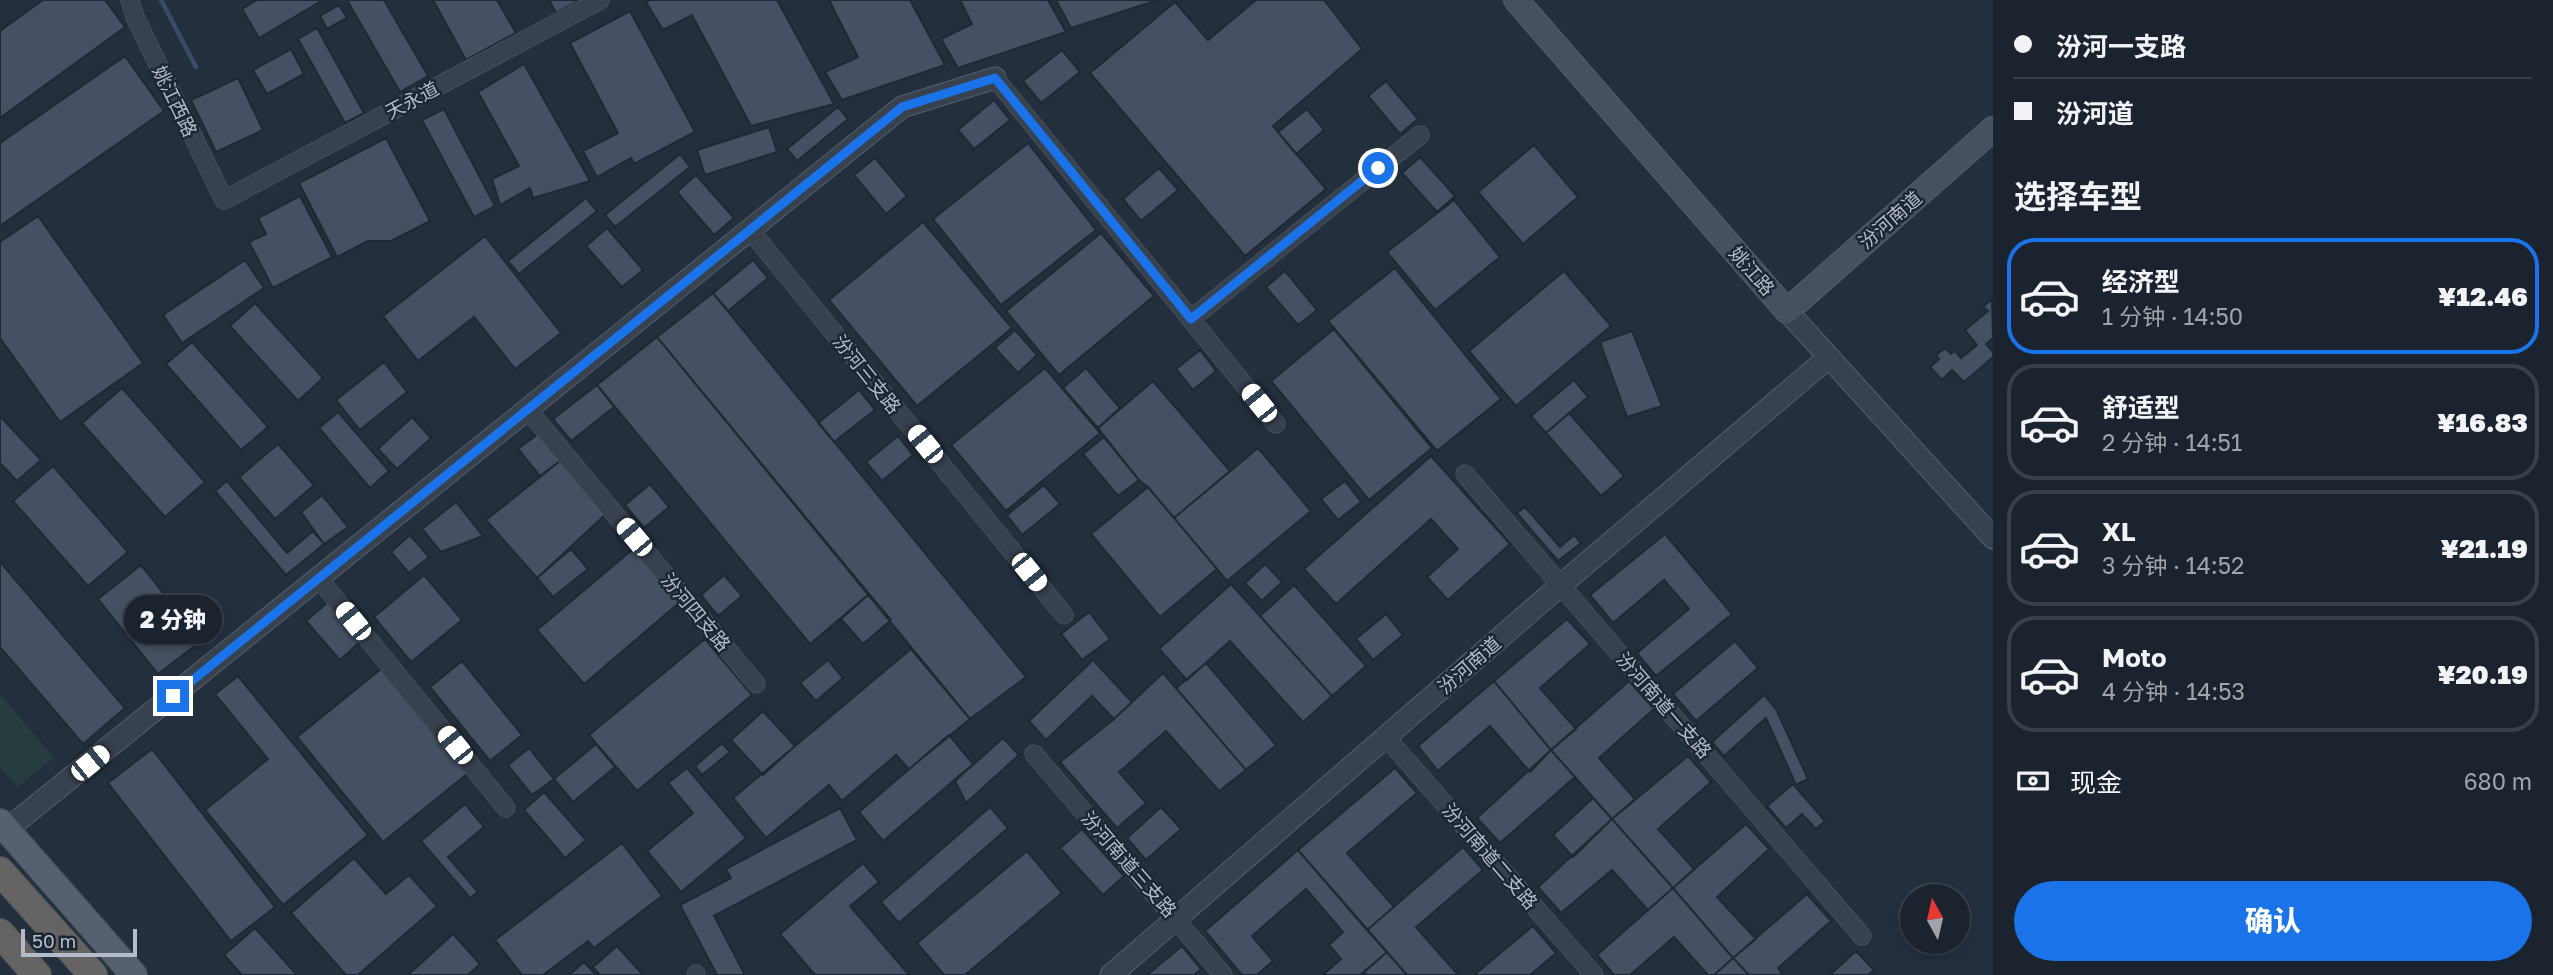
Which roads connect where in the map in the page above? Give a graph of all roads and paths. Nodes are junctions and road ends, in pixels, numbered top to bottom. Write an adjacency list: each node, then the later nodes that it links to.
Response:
1 (130, 0): 7 (street, 姚江西路)
2 (600, 0): 7 (street, 天永道)
3 (1516, 0): 9 (main road, 姚江路)
4 (995, 78): 8 (street); 10 (street)
5 (1993, 129): 9 (main road, 汾河南道)
6 (1420, 135): 10 (street)
7 (223, 200)
8 (750, 230): 12 (street); 18 (street, 汾河三支路)
9 (1787, 311): 11 (street, 姚江路)
10 (1191, 319): 13 (street)
11 (1829, 357): 15 (street, 姚江路); 17 (street, 汾河南道)
12 (528, 410): 16 (street); 19 (street, 汾河四支路)
13 (1276, 424)
14 (1465, 474): 17 (street, 汾河南道一支路)
15 (1993, 538)
16 (319, 579): 22 (street); 23 (street)
17 (1561, 585): 20 (street, 汾河南道); 27 (street, 汾河南道一支路)
18 (1064, 615)
19 (757, 684)
20 (1386, 737): 25 (street, 汾河南道); 33 (street, 汾河南道二支路)
21 (1034, 754): 25 (street, 汾河南道三支路)
22 (506, 808)
23 (3, 826): 30 (main road)
24 (0, 871): 29 (highway)
25 (1176, 919): 31 (street, 汾河南道); 32 (street, 汾河南道三支路)
26 (0, 933): 28 (highway)
27 (1862, 936)
28 (37, 975)
29 (93, 975)
30 (134, 975)
31 (1111, 975)
32 (1223, 975)
33 (1594, 975)

